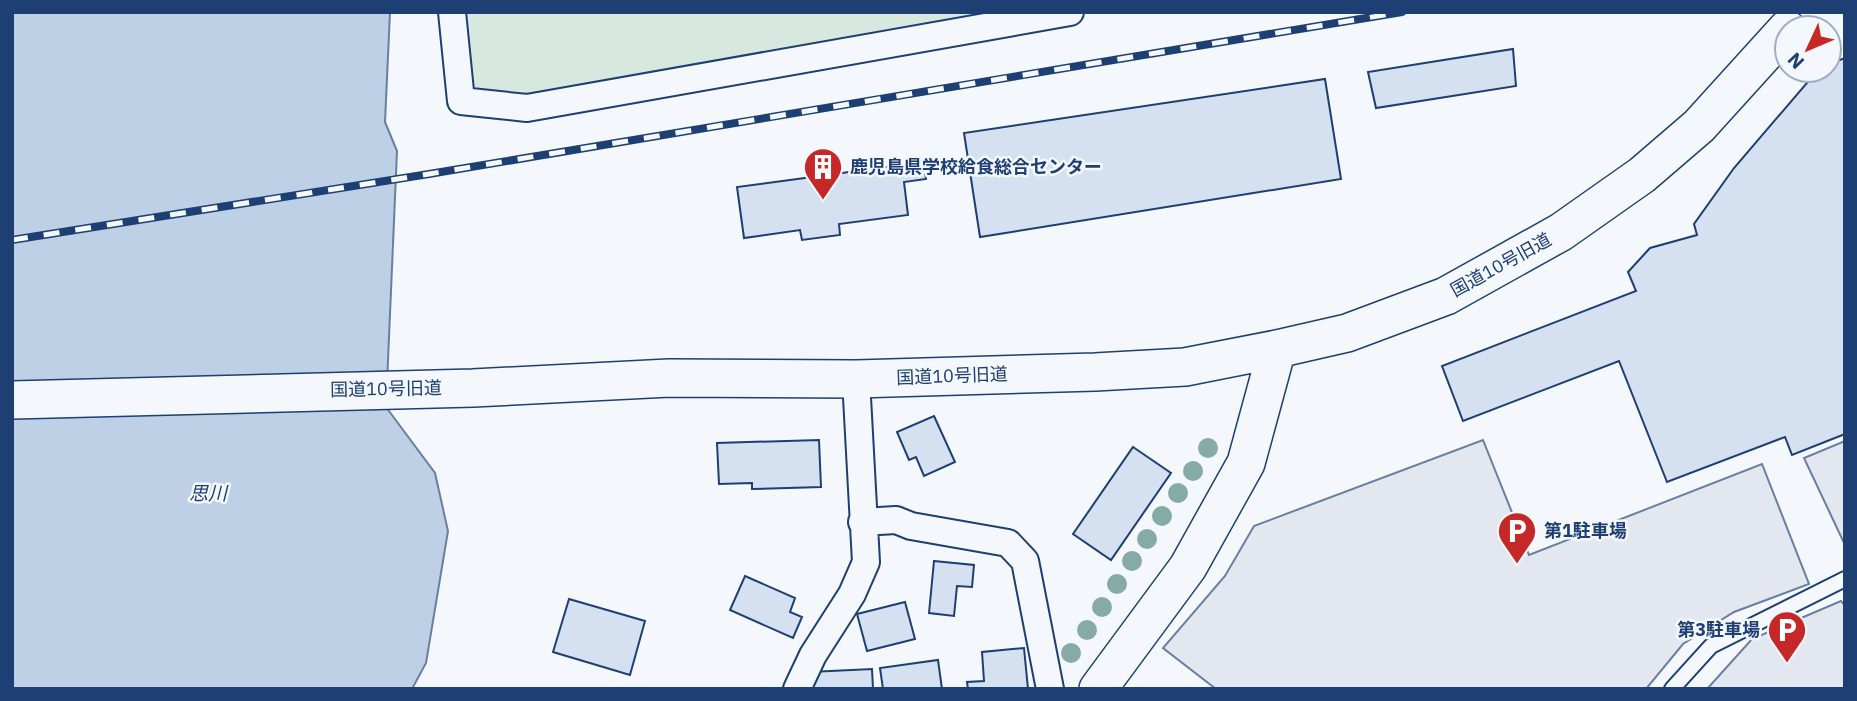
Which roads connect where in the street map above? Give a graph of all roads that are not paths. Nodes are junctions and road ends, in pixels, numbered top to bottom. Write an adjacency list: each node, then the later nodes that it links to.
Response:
1 (452, 12): 2 (street)
2 (1069, 12)
3 (1773, 45): 4 (street, 国道10号旧道)
4 (1277, 349): 5 (street, 国道10号旧道); 11 (street)
5 (856, 379): 6 (street, 国道10号旧道); 7 (street)
6 (12, 400)
7 (862, 522): 9 (street); 10 (street)
8 (1845, 579): 12 (lane)
9 (797, 689)
10 (1050, 689)
11 (1098, 689)
12 (1672, 689)

